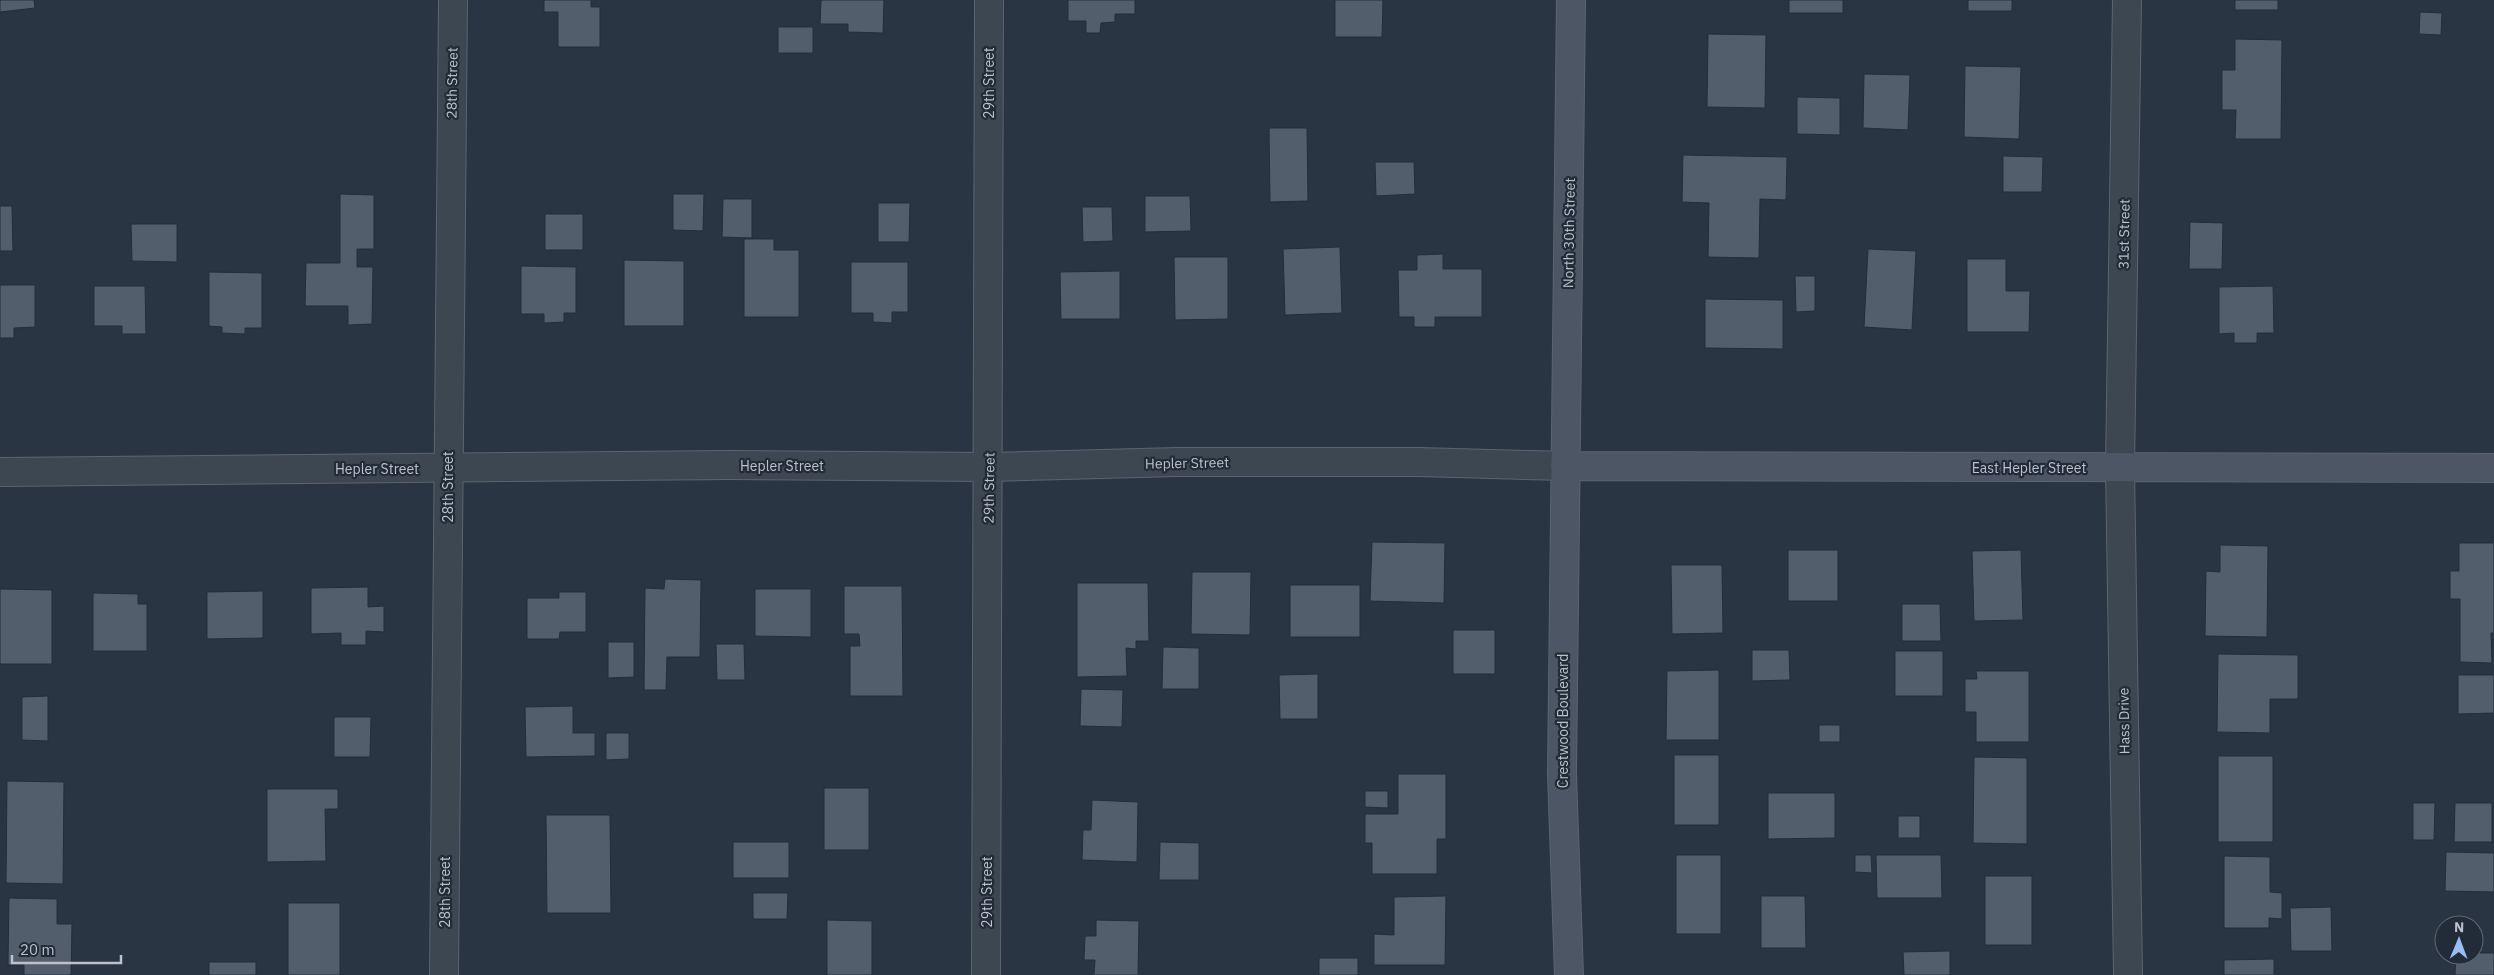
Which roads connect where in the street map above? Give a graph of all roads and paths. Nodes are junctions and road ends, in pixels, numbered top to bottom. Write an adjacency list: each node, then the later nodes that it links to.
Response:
1 (453, 0): 7 (street, 28th Street)
2 (989, 0): 6 (street, 29th Street)
3 (1571, 0): 5 (street, North 30th Street)
4 (2127, 0): 8 (street, 31st Street)
5 (1565, 466): 6 (street, Hepler Street); 8 (street, East Hepler Street); 13 (street, Crestwood Boulevard)
6 (989, 467): 7 (street, Hepler Street); 12 (street, 29th Street)
7 (448, 468): 10 (street, Hepler Street); 11 (street, 28th Street)
8 (2120, 468): 9 (street, East Hepler Street); 14 (street, Hass Drive)
9 (2494, 468)
10 (0, 472)
11 (444, 975)
12 (986, 975)
13 (1569, 975)
14 (2128, 975)

